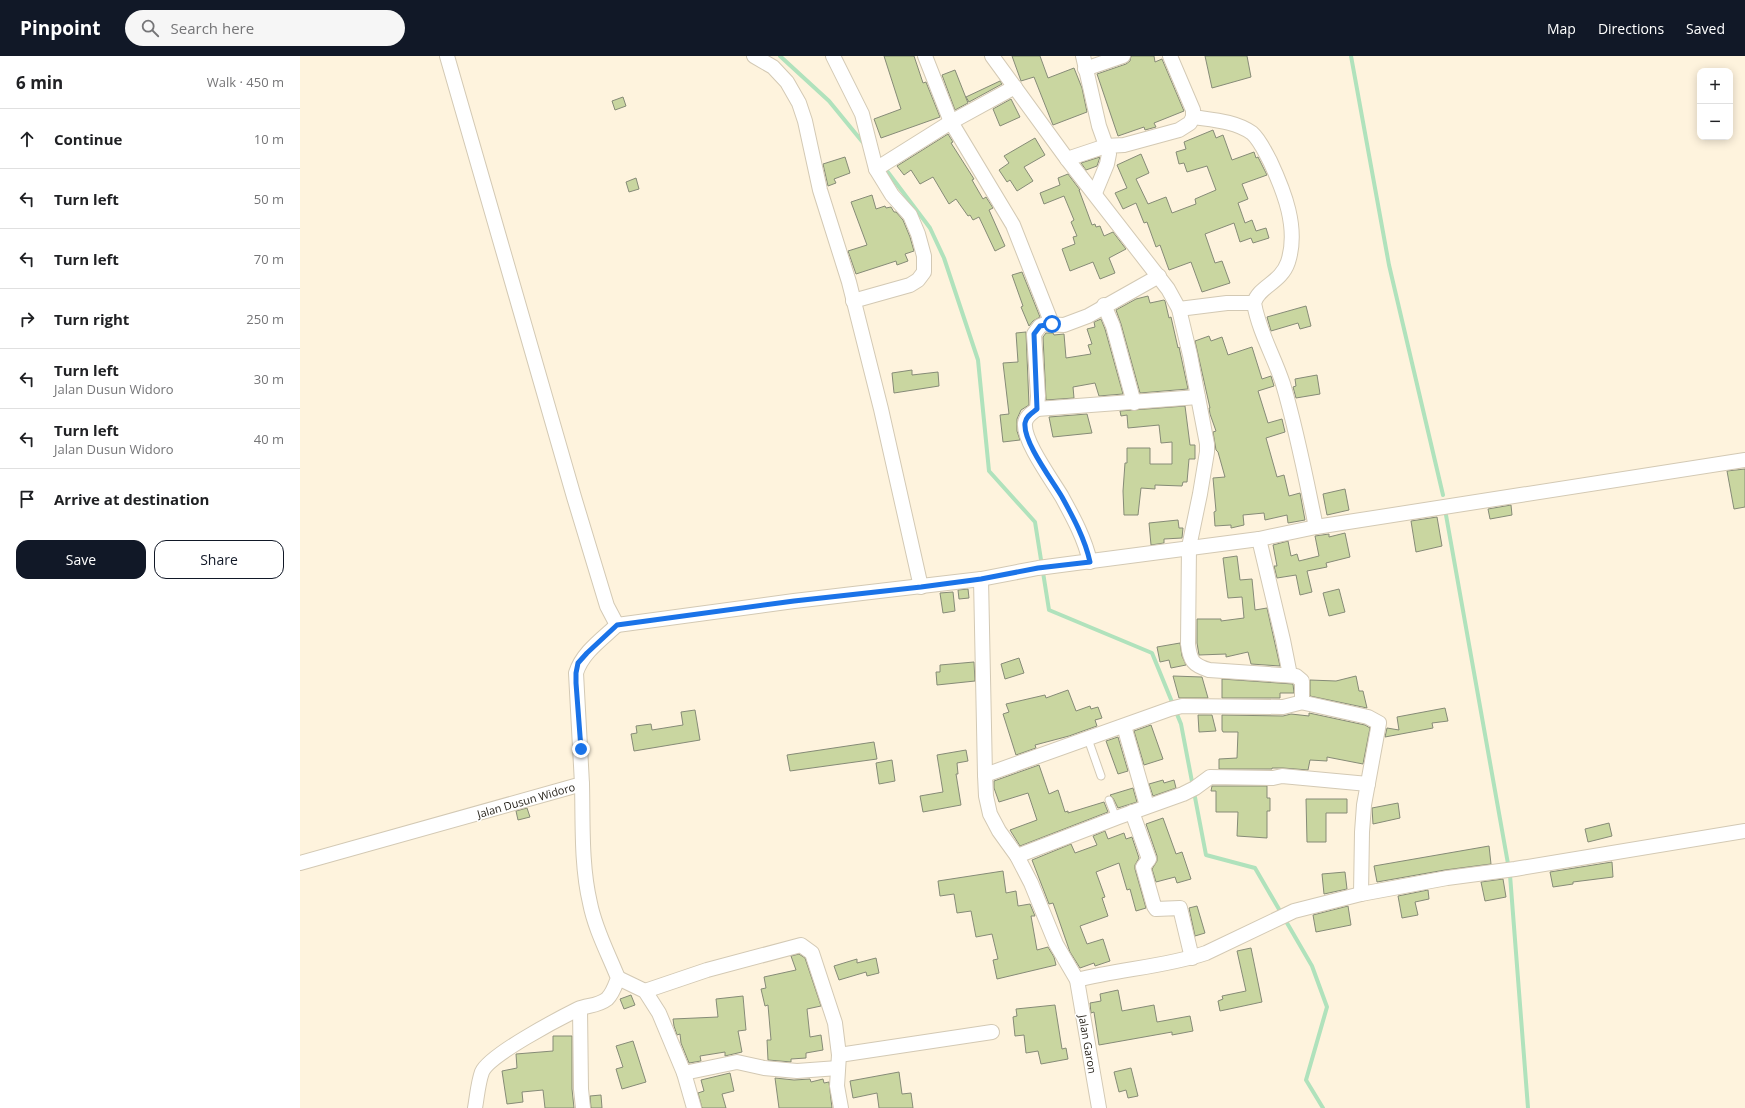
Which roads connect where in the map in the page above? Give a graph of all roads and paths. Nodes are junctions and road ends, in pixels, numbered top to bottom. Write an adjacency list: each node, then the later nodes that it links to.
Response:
1 (447, 56): 32 (street)
2 (754, 56): 17 (street)
3 (833, 56): 14 (street)
4 (925, 56): 11 (street)
5 (992, 56): 9 (street)
6 (1123, 56): 8 (street)
7 (1170, 56): 10 (street)
8 (1084, 62): 12 (street)
9 (1015, 87): 11 (street); 13 (street)
10 (1193, 117): 12 (street); 18 (street)
11 (951, 122): 14 (street); 21 (street)
12 (1106, 146): 13 (street); 15 (street)
13 (1067, 159): 15 (street)
14 (876, 169): 17 (street)
15 (1095, 194): 16 (street)
16 (1160, 276): 19 (street); 20 (street)
17 (854, 301): 31 (street)
18 (1254, 303): 20 (street); 26 (street)
19 (1104, 305): 21 (street); 23 (street)
20 (1179, 309): 22 (street)
21 (1052, 324): 24 (street)
22 (1198, 398): 23 (street); 28 (street)
23 (1134, 403): 24 (street)
24 (1037, 409): 29 (street)
25 (1745, 460): 26 (street)
26 (1316, 527): 27 (street)
27 (1259, 539): 28 (street); 33 (street)
28 (1189, 547): 29 (street); 33 (street)
29 (1090, 562): 30 (street)
30 (981, 579): 31 (street); 37 (street)
31 (921, 587): 32 (street)
32 (617, 625): 39 (street, Jalan Dusun Widoro)
33 (1290, 675): 34 (street)
34 (1303, 702): 35 (street); 40 (street)
35 (1124, 726): 36 (street); 42 (street)
36 (1088, 739): 37 (street); 38 (lane)
37 (985, 775): 46 (street)
38 (1101, 776)
39 (582, 784): 47 (street, Jalan Dusun Widoro); 50 (street)
40 (1368, 784): 42 (street); 48 (street)
41 (1109, 800): 44 (lane)
42 (1147, 806): 43 (street)
43 (1132, 812): 44 (street); 49 (street)
44 (1116, 818): 46 (street)
45 (1745, 831): 48 (street)
46 (1017, 856): 51 (street)
47 (300, 863)
48 (1361, 894): 49 (street)
49 (1192, 958): 51 (street)
50 (618, 978): 52 (street); 53 (street)
51 (1077, 980): 61 (street, Jalan Garon)
52 (645, 991): 55 (street); 56 (street)
53 (580, 1009): 57 (street); 58 (street)
54 (992, 1032): 55 (street)
55 (838, 1062): 56 (street); 60 (street)
56 (684, 1073): 59 (street)
57 (474, 1108)
58 (583, 1108)
59 (694, 1108)
60 (841, 1108)
61 (1099, 1108)

